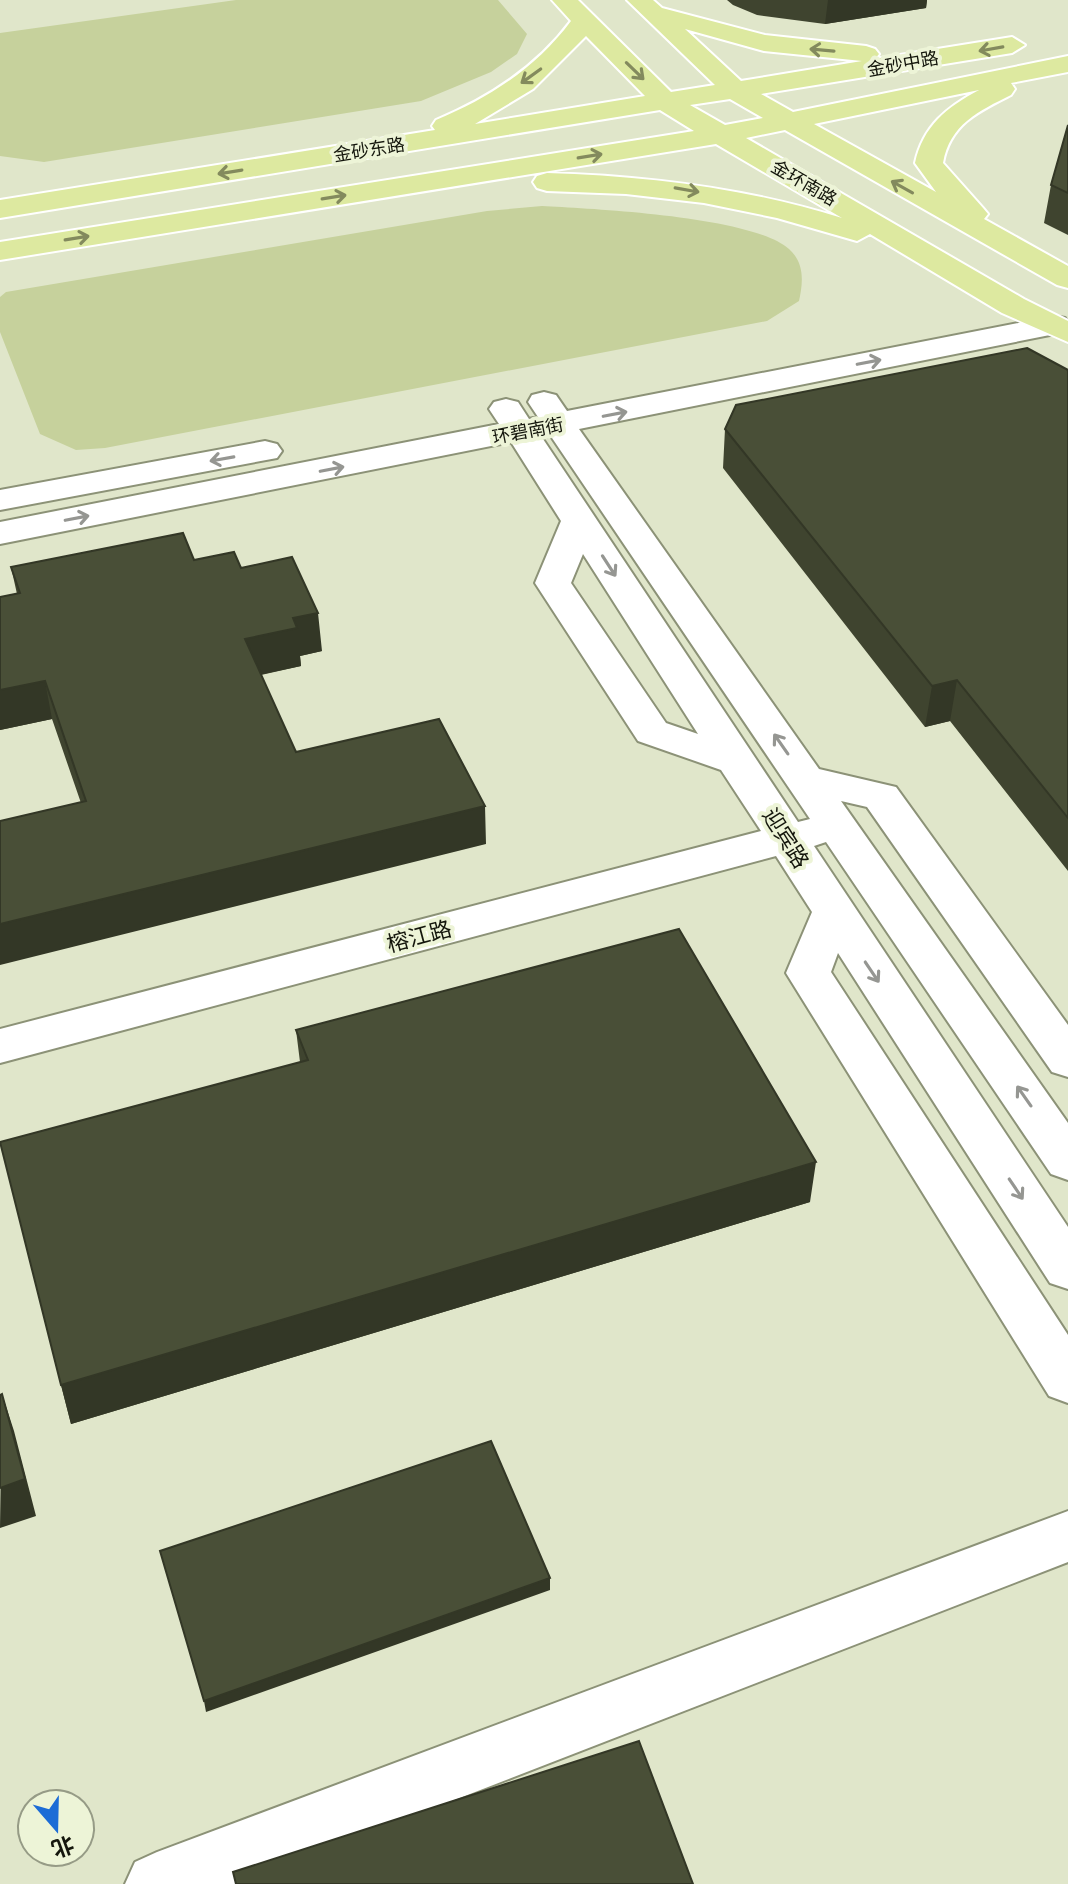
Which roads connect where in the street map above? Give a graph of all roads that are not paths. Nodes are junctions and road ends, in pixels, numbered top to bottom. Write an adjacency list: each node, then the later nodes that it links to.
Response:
1 (564, 0): 3 (main road, 金环南路)
2 (644, 5): 5 (main road, one-way to 2); 7 (main road)
3 (585, 20): 8 (main road, 金环南路, one-way to 8); 11 (main road, one-way to 11)
4 (1040, 40): 5 (main road, 金砂中路, one-way to 5)
5 (956, 55): 7 (main road, 金砂中路)
6 (1057, 66): 9 (main road, 金砂中路); 14 (main road)
7 (738, 92): 8 (main road, 金砂东路); 9 (main road)
8 (667, 103): 10 (main road, 金环南路); 11 (main road, 金砂东路)
9 (785, 122): 10 (main road, 金砂中路); 14 (main road, one-way to 9)
10 (718, 135): 12 (main road, 金砂东路, one-way to 10); 16 (main road, 金环南路)
11 (391, 147): 13 (main road, 金砂东路, one-way to 13)
12 (441, 180): 15 (main road, 金砂东路, one-way to 12); 16 (main road, one-way to 16)
13 (0, 209)
14 (1004, 243): 17 (main road)
15 (1, 251)
16 (938, 259): 18 (main road, 金环南路)
17 (1068, 279)
18 (1013, 306): 19 (main road, 金环南路); 20 (street, 环碧南街)
19 (1061, 329): 20 (street, 环碧南街, one-way to 19)
20 (532, 416): 21 (street, 环碧南街, one-way to 21); 22 (street, 迎宾路); 23 (street, 环碧南街, one-way to 20); 25 (street, one-way to 20)
21 (0, 500)
22 (579, 520): 24 (street, 迎宾路, one-way to 24); 24 (street)
23 (0, 533)
24 (737, 761): 27 (street, 迎宾路)
25 (805, 779): 26 (street); 30 (street)
26 (837, 826): 27 (street, 榕江路); 29 (street)
27 (788, 838): 28 (street, 迎宾路); 31 (street, 榕江路)
28 (833, 913): 33 (street, 迎宾路, one-way to 33); 34 (street)
29 (983, 1038): 30 (street); 32 (street, one-way to 29)
30 (1062, 1041)
31 (0, 1046)
32 (1068, 1161)
33 (1068, 1268)
34 (1068, 1380)
35 (1068, 1536): 36 (street)
36 (157, 1884)

